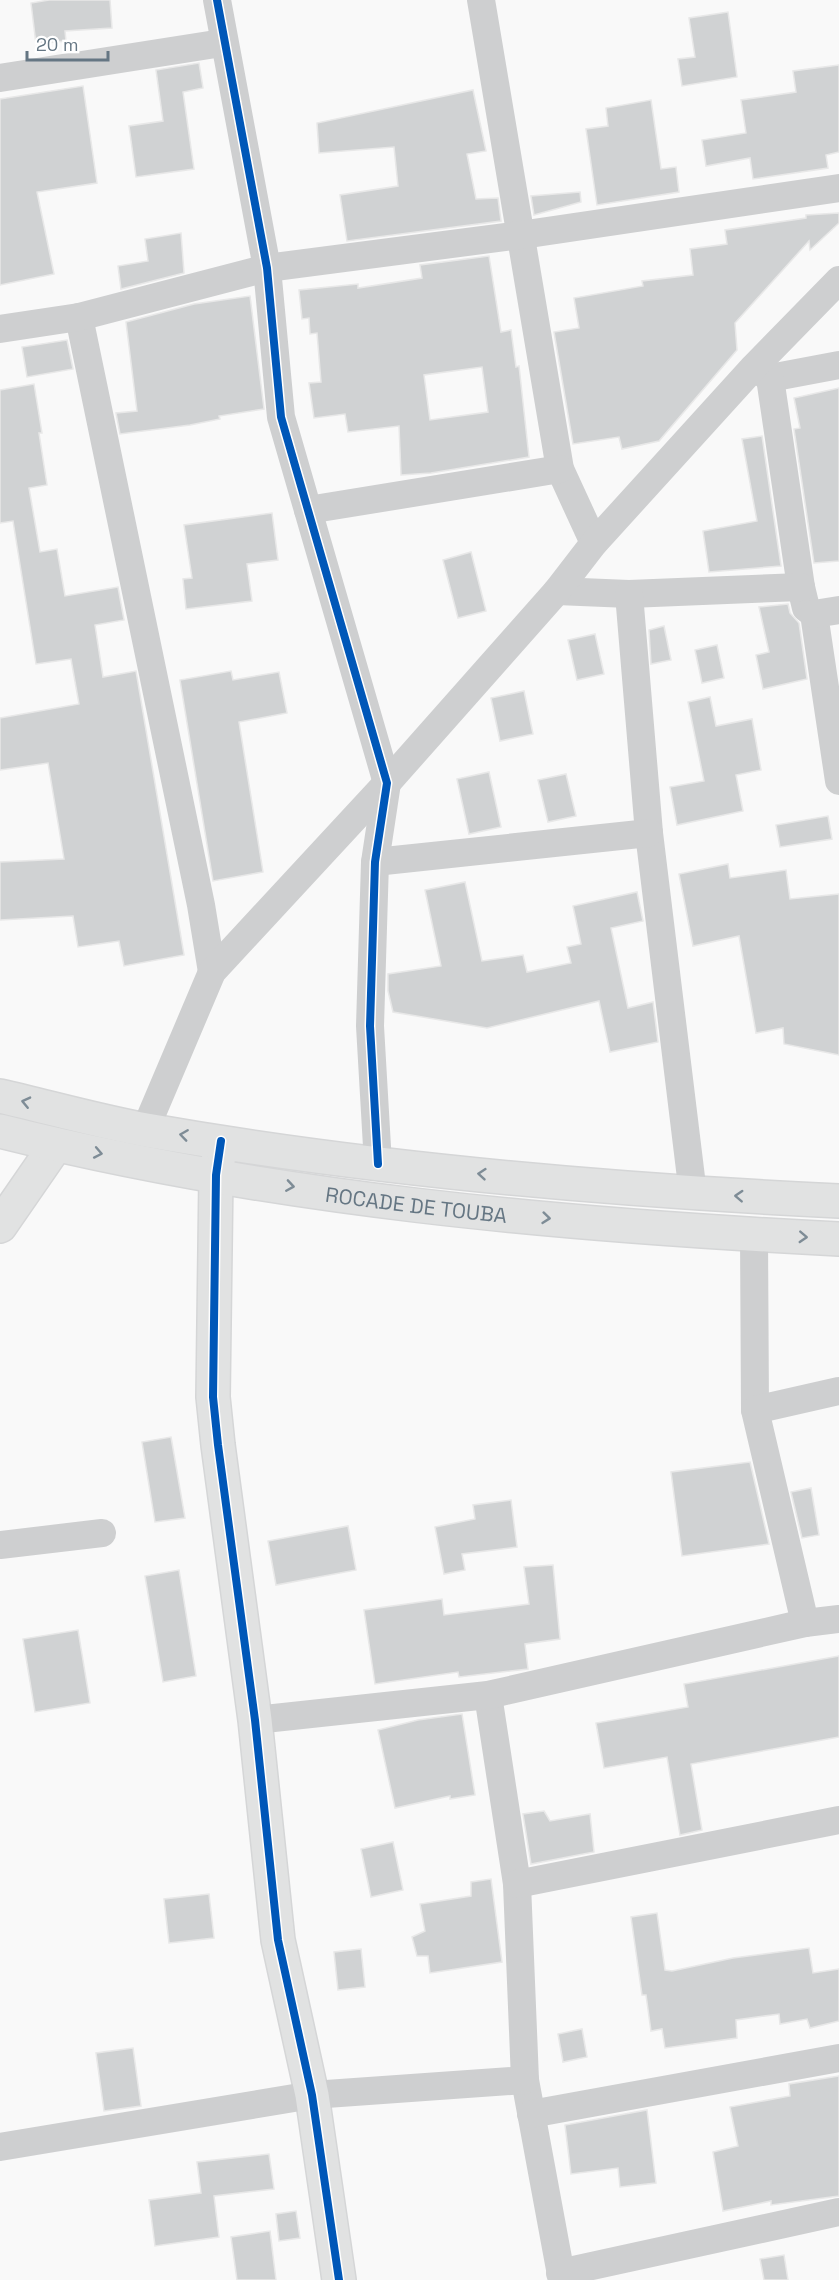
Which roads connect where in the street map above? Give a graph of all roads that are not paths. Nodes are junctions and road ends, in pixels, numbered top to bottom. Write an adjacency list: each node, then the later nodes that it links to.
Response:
1 (217, 0): 3 (street)
2 (485, 1): 6 (street)
3 (222, 43): 4 (street); 7 (street)
4 (0, 78)
5 (839, 188): 6 (street)
6 (521, 235): 7 (street); 13 (street)
7 (267, 268): 9 (street); 14 (street)
8 (839, 280): 12 (street)
9 (79, 316): 10 (street); 24 (street)
10 (0, 329)
11 (839, 365): 12 (street)
12 (762, 372): 15 (street); 16 (street)
13 (560, 469): 14 (street); 15 (street)
14 (308, 510): 21 (street)
15 (594, 543): 17 (street)
16 (801, 588): 18 (street); 19 (street)
17 (558, 591): 18 (street); 21 (street)
18 (629, 594): 22 (street)
19 (827, 612): 20 (street)
20 (839, 781)
21 (387, 783): 23 (street); 24 (street)
22 (649, 833): 23 (street); 33 (street)
23 (375, 862): 31 (street)
24 (212, 972): 27 (street)
25 (0, 1096): 26 (main road, ROCADE DE TOUBA, one-way to 25)
26 (78, 1114): 27 (main road, ROCADE DE TOUBA); 30 (main road)
27 (145, 1130): 29 (main road, ROCADE DE TOUBA, one-way to 27)
28 (0, 1131): 30 (main road, ROCADE DE TOUBA)
29 (221, 1141): 31 (main road, ROCADE DE TOUBA); 32 (main road)
30 (56, 1145): 32 (main road, ROCADE DE TOUBA, one-way to 32); 35 (main road)
31 (378, 1164): 33 (main road, ROCADE DE TOUBA, one-way to 31)
32 (216, 1175): 36 (main road, ROCADE DE TOUBA, one-way to 36); 45 (main road)
33 (693, 1194): 34 (main road, ROCADE DE TOUBA, one-way to 33)
34 (839, 1201)
35 (0, 1226)
36 (754, 1235): 37 (main road, ROCADE DE TOUBA, one-way to 37); 39 (street)
37 (839, 1239)
38 (839, 1391): 39 (street)
39 (755, 1410): 43 (street)
40 (102, 1533): 41 (street)
41 (0, 1545)
42 (839, 1619): 43 (street)
43 (806, 1623): 44 (street)
44 (488, 1695): 45 (street); 47 (street)
45 (255, 1720): 50 (main road)
46 (839, 1820): 47 (street)
47 (517, 1884): 49 (street)
48 (839, 2058): 51 (street)
49 (525, 2080): 50 (street); 51 (street)
50 (312, 2095): 52 (street); 55 (main road)
51 (531, 2114): 54 (street)
52 (0, 2147)
53 (839, 2212): 54 (street)
54 (561, 2276)
55 (339, 2280)

